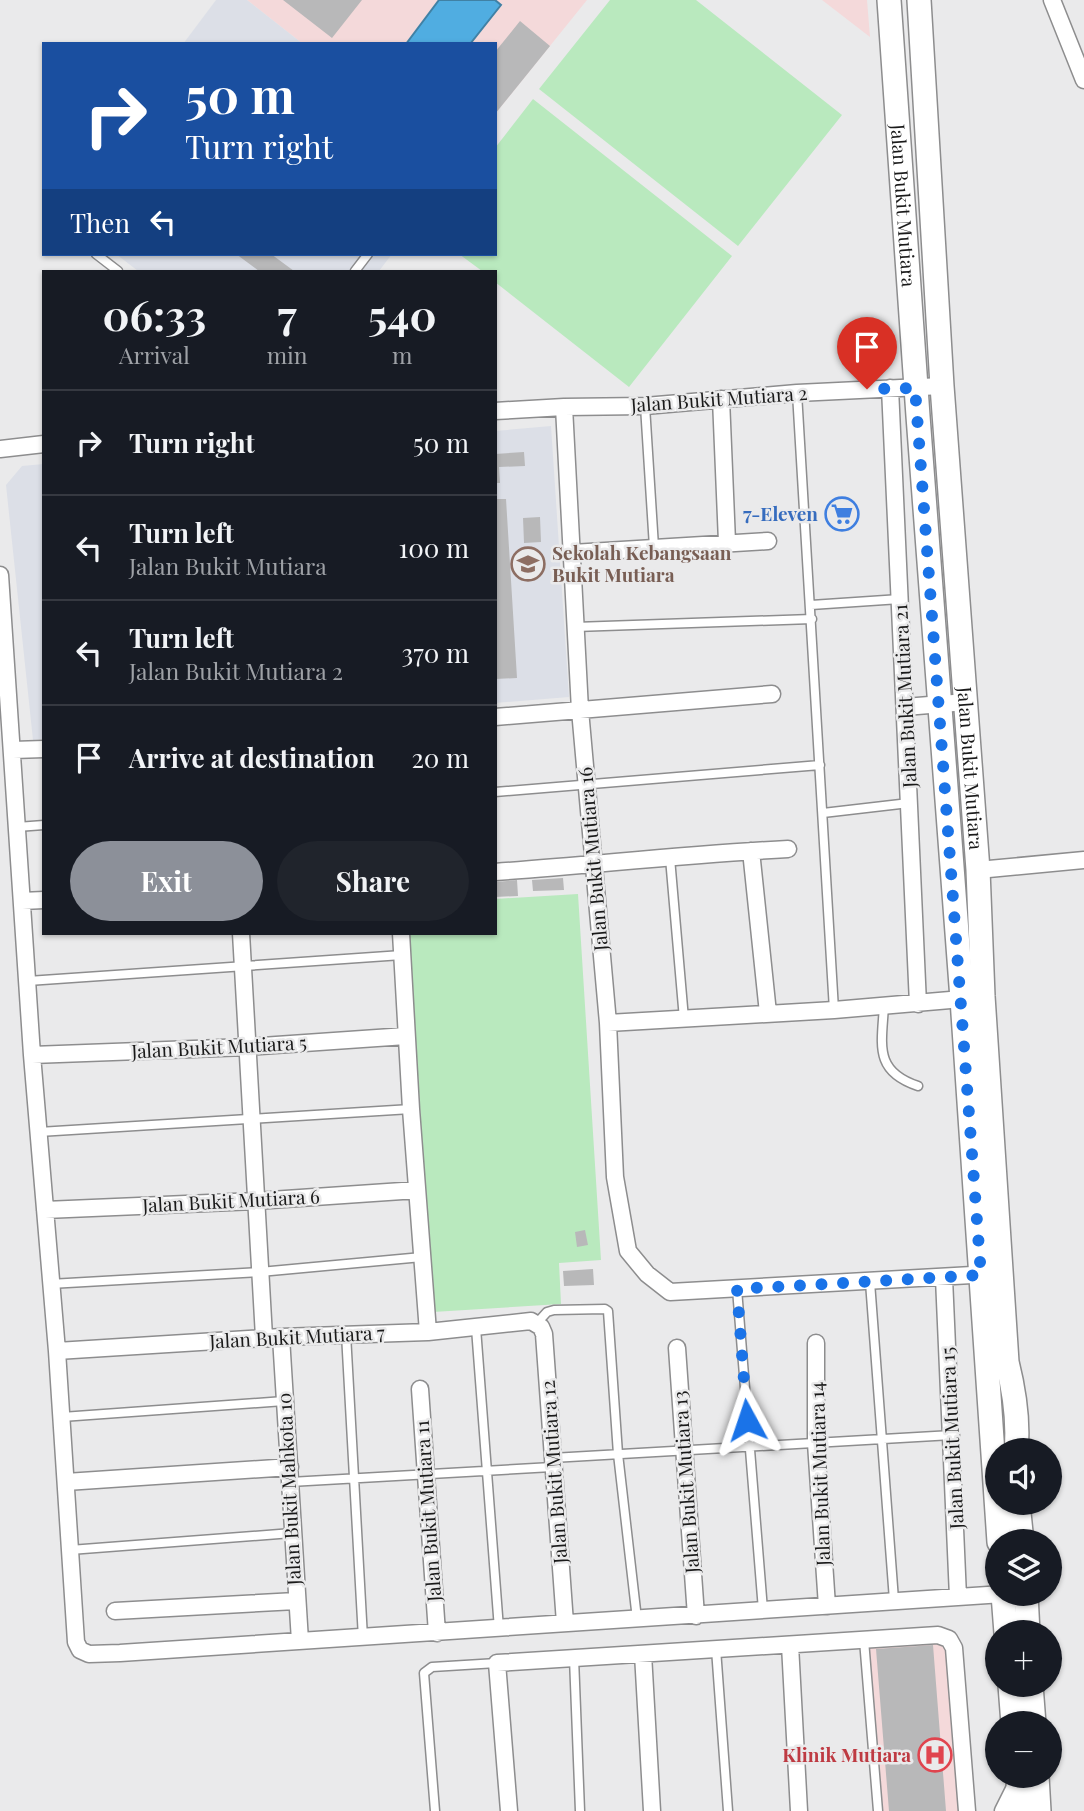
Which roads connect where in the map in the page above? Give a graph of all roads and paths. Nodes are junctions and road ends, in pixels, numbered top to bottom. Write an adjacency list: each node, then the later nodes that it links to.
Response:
1 (919, 0): 9 (street, Jalan Bukit Mutiara)
2 (1052, 0): 4 (street)
3 (892, 6): 11 (street, Jalan Bukit Mutiara)
4 (1084, 80)
5 (99, 256): 7 (lane)
6 (366, 256): 8 (lane)
7 (117, 270)
8 (356, 270)
9 (942, 386): 11 (street, Jalan Bukit Mutiara 2); 29 (street, Jalan Bukit Mutiara)
10 (890, 388): 11 (street, Jalan Bukit Mutiara 2); 12 (street, Jalan Bukit Mutiara 2); 24 (street, Jalan Bukit Mutiara 21)
11 (915, 388): 30 (street, Jalan Bukit Mutiara)
12 (797, 393): 13 (street, Jalan Bukit Mutiara 2); 25 (lane)
13 (721, 399): 14 (street, Jalan Bukit Mutiara 2); 20 (street)
14 (645, 406): 15 (street, Jalan Bukit Mutiara 2); 21 (lane)
15 (564, 407): 16 (street, Jalan Bukit Mutiara 2); 22 (street, Jalan Bukit Mutiara 16)
16 (497, 411)
17 (36, 445): 18 (street)
18 (0, 449)
19 (768, 541): 20 (street)
20 (727, 542): 21 (street)
21 (653, 548): 22 (street)
22 (572, 552): 27 (street, Jalan Bukit Mutiara 16)
23 (0, 575): 35 (street)
24 (900, 599): 25 (lane); 31 (street, Jalan Bukit Mutiara 21)
25 (811, 605): 26 (lane)
26 (811, 619): 27 (lane); 36 (lane)
27 (575, 627): 32 (street, Jalan Bukit Mutiara 16)
28 (772, 694): 32 (street)
29 (966, 702): 30 (street); 49 (street, Jalan Bukit Mutiara)
30 (939, 705): 31 (street); 44 (street, Jalan Bukit Mutiara)
31 (905, 707): 39 (street, Jalan Bukit Mutiara 21)
32 (580, 710): 33 (street); 37 (street, Jalan Bukit Mutiara 16)
33 (497, 717)
34 (42, 749): 35 (street)
35 (13, 750): 42 (street)
36 (820, 765): 37 (lane); 40 (lane)
37 (587, 785): 38 (lane); 48 (street, Jalan Bukit Mutiara 16)
38 (497, 792)
39 (909, 803): 40 (lane); 60 (street, Jalan Bukit Mutiara 21)
40 (823, 813): 62 (lane)
41 (42, 825): 42 (lane)
42 (17, 827): 52 (street)
43 (788, 849): 45 (street)
44 (950, 850): 49 (street); 53 (street, Jalan Bukit Mutiara)
45 (751, 851): 46 (street); 63 (street)
46 (670, 856): 48 (street); 64 (lane)
47 (1084, 860): 49 (street)
48 (594, 865): 50 (street); 65 (street, Jalan Bukit Mutiara 16)
49 (978, 870): 53 (street); 78 (street, Jalan Bukit Mutiara)
50 (497, 872)
51 (42, 900): 52 (street)
52 (22, 901): 58 (street)
53 (954, 903): 59 (street, Jalan Bukit Mutiara)
54 (241, 935): 57 (street)
55 (401, 935): 56 (street)
56 (402, 955): 57 (lane); 66 (street)
57 (243, 967): 58 (lane); 67 (street)
58 (28, 981): 68 (street)
59 (962, 999): 60 (street); 78 (street, Jalan Bukit Mutiara)
60 (919, 1004): 61 (street)
61 (884, 1005): 62 (street); 69 (lane)
62 (834, 1010): 63 (street)
63 (768, 1013): 64 (street)
64 (684, 1018): 65 (street)
65 (608, 1023): 82 (street, Jalan Bukit Mutiara 16)
66 (407, 1035): 67 (street, Jalan Bukit Mutiara 5); 70 (street)
67 (247, 1047): 68 (street, Jalan Bukit Mutiara 5); 71 (street)
68 (32, 1055): 72 (street)
69 (918, 1086)
70 (411, 1109): 71 (lane); 73 (street)
71 (251, 1120): 72 (lane); 74 (street)
72 (38, 1132): 75 (street)
73 (417, 1190): 74 (street, Jalan Bukit Mutiara 6); 76 (street)
74 (256, 1201): 75 (street, Jalan Bukit Mutiara 6); 77 (street)
75 (45, 1210): 81 (street)
76 (422, 1257): 77 (lane); 85 (street)
77 (260, 1272): 81 (lane); 88 (street)
78 (991, 1274): 79 (street); 96 (street, Jalan Bukit Mutiara); 108 (street, Jalan Bukit Mutiara)
79 (944, 1278): 80 (street); 95 (street, Jalan Bukit Mutiara 15)
80 (870, 1282): 82 (street); 97 (lane)
81 (50, 1284): 91 (street)
82 (737, 1289): 99 (lane)
83 (537, 1323): 84 (street, Jalan Bukit Mutiara 7); 101 (lane); 102 (street, Jalan Bukit Mutiara 12)
84 (476, 1328): 85 (street, Jalan Bukit Mutiara 7); 103 (lane)
85 (428, 1332): 86 (street, Jalan Bukit Mutiara 7)
86 (346, 1334): 87 (street, Jalan Bukit Mutiara 7); 106 (lane)
87 (281, 1336): 88 (street, Jalan Bukit Mutiara 7); 93 (street, Jalan Bukit Mahkota 10)
88 (264, 1337): 91 (street, Jalan Bukit Mutiara 7)
89 (816, 1343): 98 (street, Jalan Bukit Mutiara 14)
90 (677, 1348): 100 (street, Jalan Bukit Mutiara 13)
91 (57, 1351): 94 (street)
92 (420, 1389): 104 (street, Jalan Bukit Mutiara 11)
93 (284, 1401): 94 (lane); 105 (street, Jalan Bukit Mahkota 10)
94 (62, 1417): 107 (street)
95 (952, 1435): 97 (lane); 112 (street, Jalan Bukit Mutiara 15)
96 (1017, 1438)
97 (884, 1439): 98 (lane); 113 (lane)
98 (816, 1443): 99 (lane); 115 (street, Jalan Bukit Mutiara 14)
99 (749, 1446): 100 (lane); 116 (lane)
100 (684, 1450): 101 (lane); 118 (street, Jalan Bukit Mutiara 13)
101 (618, 1454): 102 (lane); 119 (lane)
102 (552, 1462): 103 (lane); 120 (street, Jalan Bukit Mutiara 12)
103 (487, 1471): 104 (lane); 121 (lane)
104 (425, 1474): 106 (lane); 122 (street, Jalan Bukit Mutiara 11)
105 (290, 1475): 106 (lane); 107 (street); 109 (street, Jalan Bukit Mahkota 10)
106 (354, 1479): 123 (lane)
107 (66, 1482): 110 (street)
108 (999, 1529)
109 (292, 1533): 110 (lane); 114 (street, Jalan Bukit Mahkota 10)
110 (70, 1550): 125 (street)
111 (985, 1595): 112 (street)
112 (958, 1597): 113 (street)
113 (894, 1600): 115 (street)
114 (296, 1601): 117 (street); 125 (street, Jalan Bukit Mahkota 10)
115 (827, 1606): 116 (street)
116 (762, 1610): 118 (street)
117 (115, 1611)
118 (696, 1616): 119 (street)
119 (637, 1619): 120 (street)
120 (565, 1623): 121 (street)
121 (499, 1629): 122 (street)
122 (437, 1633): 123 (street)
123 (363, 1638): 125 (street)
124 (864, 1640): 126 (street); 140 (lane); 141 (street)
125 (300, 1641)
126 (790, 1644): 127 (street); 139 (street)
127 (716, 1649): 128 (street); 138 (lane)
128 (643, 1654): 129 (street); 137 (street)
129 (574, 1658): 130 (street); 136 (lane)
130 (496, 1663): 134 (lane); 135 (street)
131 (1017, 1788): 142 (street)
132 (1022, 1788): 143 (street)
133 (1029, 1788): 144 (street)
134 (435, 1811)
135 (509, 1811)
136 (580, 1811)
137 (652, 1811)
138 (728, 1811)
139 (799, 1811)
140 (878, 1811)
141 (967, 1811)
142 (1003, 1811)
143 (1019, 1811)
144 (1039, 1811)

